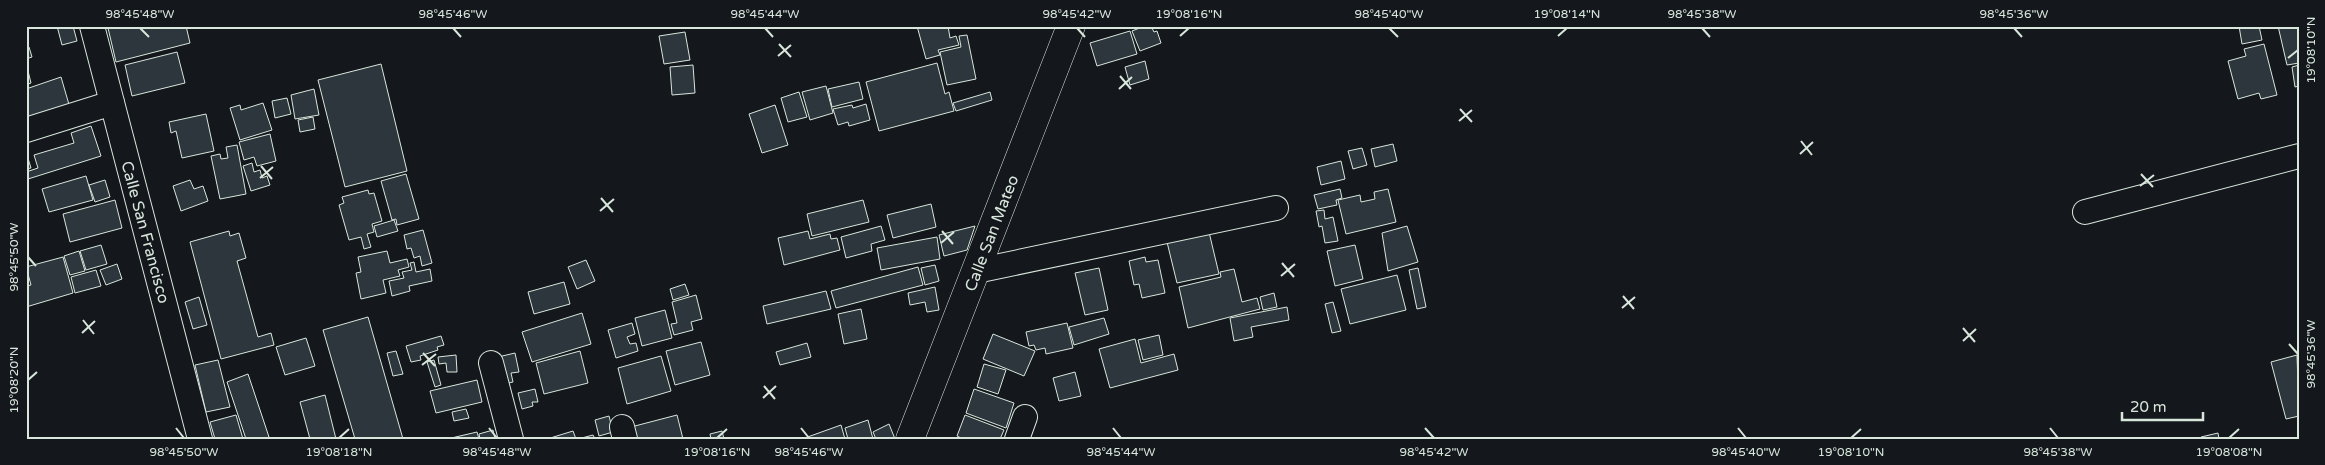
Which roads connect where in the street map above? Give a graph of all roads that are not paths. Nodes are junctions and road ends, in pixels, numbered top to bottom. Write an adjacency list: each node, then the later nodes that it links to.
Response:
1 (92, 26): 3 (street, Calle San Francisco)
2 (1071, 26): 8 (street, Calle San Mateo)
3 (112, 103): 4 (street); 11 (street, Calle San Francisco)
4 (26, 130)
5 (2299, 156): 7 (street)
6 (1276, 208): 8 (street)
7 (2085, 212)
8 (976, 271): 13 (street, Calle San Mateo)
9 (491, 363): 12 (street)
10 (1025, 416): 14 (street)
11 (200, 439)
12 (511, 439)
13 (910, 439)
14 (1017, 439)

